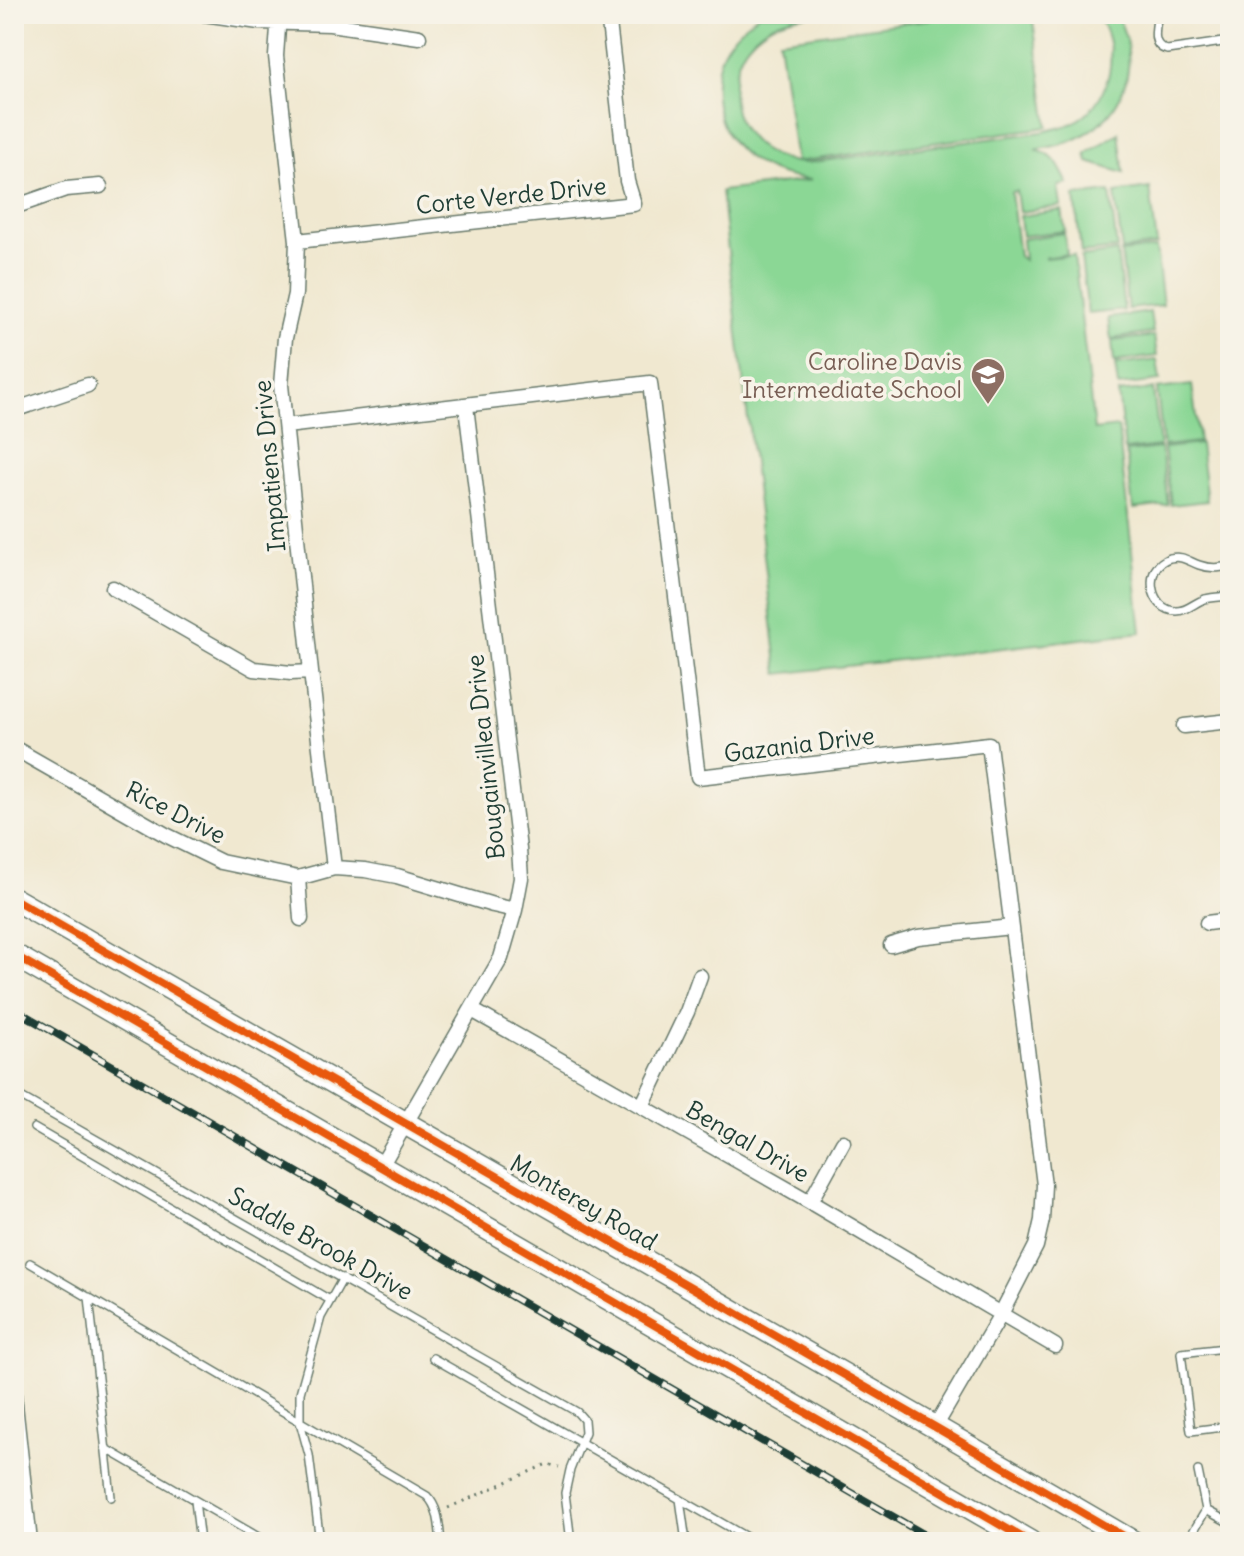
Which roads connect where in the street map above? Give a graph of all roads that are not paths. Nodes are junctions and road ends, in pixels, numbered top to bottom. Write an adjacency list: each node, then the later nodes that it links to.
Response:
1 (204, 14): 4 (street)
2 (608, 14): 9 (street, Corte Verde Drive)
3 (1158, 14): 6 (lane)
4 (278, 18): 5 (street); 9 (street, Impatiens Drive)
5 (419, 37)
6 (1230, 41)
7 (100, 186): 8 (street)
8 (14, 207)
9 (297, 241): 13 (street, Impatiens Drive)
10 (88, 385): 12 (street)
11 (466, 406): 13 (street, Gazania Drive); 24 (street, Bougainvillea Drive); 28 (street, Gazania Drive)
12 (14, 410)
13 (286, 426): 17 (street, Impatiens Drive)
14 (1230, 566): 16 (lane)
15 (113, 588): 17 (street)
16 (1230, 596)
17 (311, 672): 21 (street, Impatiens Drive)
18 (1230, 721): 19 (street)
19 (1184, 726)
20 (14, 748): 22 (street, Rice Drive)
21 (334, 868): 22 (street, Rice Drive); 24 (street, Rice Drive)
22 (298, 878): 25 (street)
23 (14, 899): 35 (main road, Monterey Road)
24 (515, 910): 32 (street, Bougainvillea Drive)
25 (301, 919)
26 (1230, 920): 27 (street)
27 (1207, 923)
28 (1011, 927): 29 (street); 44 (street, Gazania Drive)
29 (891, 945)
30 (14, 955): 38 (main road)
31 (700, 976): 34 (street)
32 (472, 1010): 34 (street, Bengal Drive); 35 (street, Bougainvillea Drive)
33 (14, 1093): 41 (lane, Saddle Brook Drive)
34 (642, 1106): 39 (street, Bengal Drive)
35 (405, 1122): 38 (street, Bougainvillea Drive); 52 (main road, Monterey Road)
36 (34, 1128): 43 (lane)
37 (843, 1142): 39 (street)
38 (381, 1166): 69 (main road)
39 (810, 1202): 44 (street, Bengal Drive)
40 (30, 1263): 42 (lane)
41 (343, 1278): 43 (lane); 53 (lane, Saddle Brook Drive)
42 (89, 1297): 50 (lane); 54 (lane)
43 (330, 1300): 50 (lane)
44 (1001, 1314): 46 (street, Bengal Drive); 52 (street, Gazania Drive)
45 (1228, 1345): 48 (lane); 51 (lane)
46 (1055, 1346)
47 (433, 1358): 53 (lane)
48 (1230, 1386)
49 (14, 1395): 61 (street)
50 (300, 1422): 64 (lane); 65 (lane)
51 (1230, 1426)
52 (935, 1427): 70 (main road, Monterey Road)
53 (580, 1443): 57 (lane); 66 (lane)
54 (105, 1448): 56 (lane); 58 (lane)
55 (1198, 1471): 59 (lane)
56 (111, 1497)
57 (680, 1499): 67 (lane); 68 (lane)
58 (195, 1500): 62 (lane); 63 (lane)
59 (1206, 1510): 60 (lane); 71 (lane)
60 (1230, 1523)
61 (30, 1542)
62 (200, 1542)
63 (267, 1542)
64 (320, 1542)
65 (441, 1542)
66 (571, 1542)
67 (686, 1542)
68 (755, 1542)
69 (1030, 1542)
70 (1133, 1542)
71 (1187, 1542)

